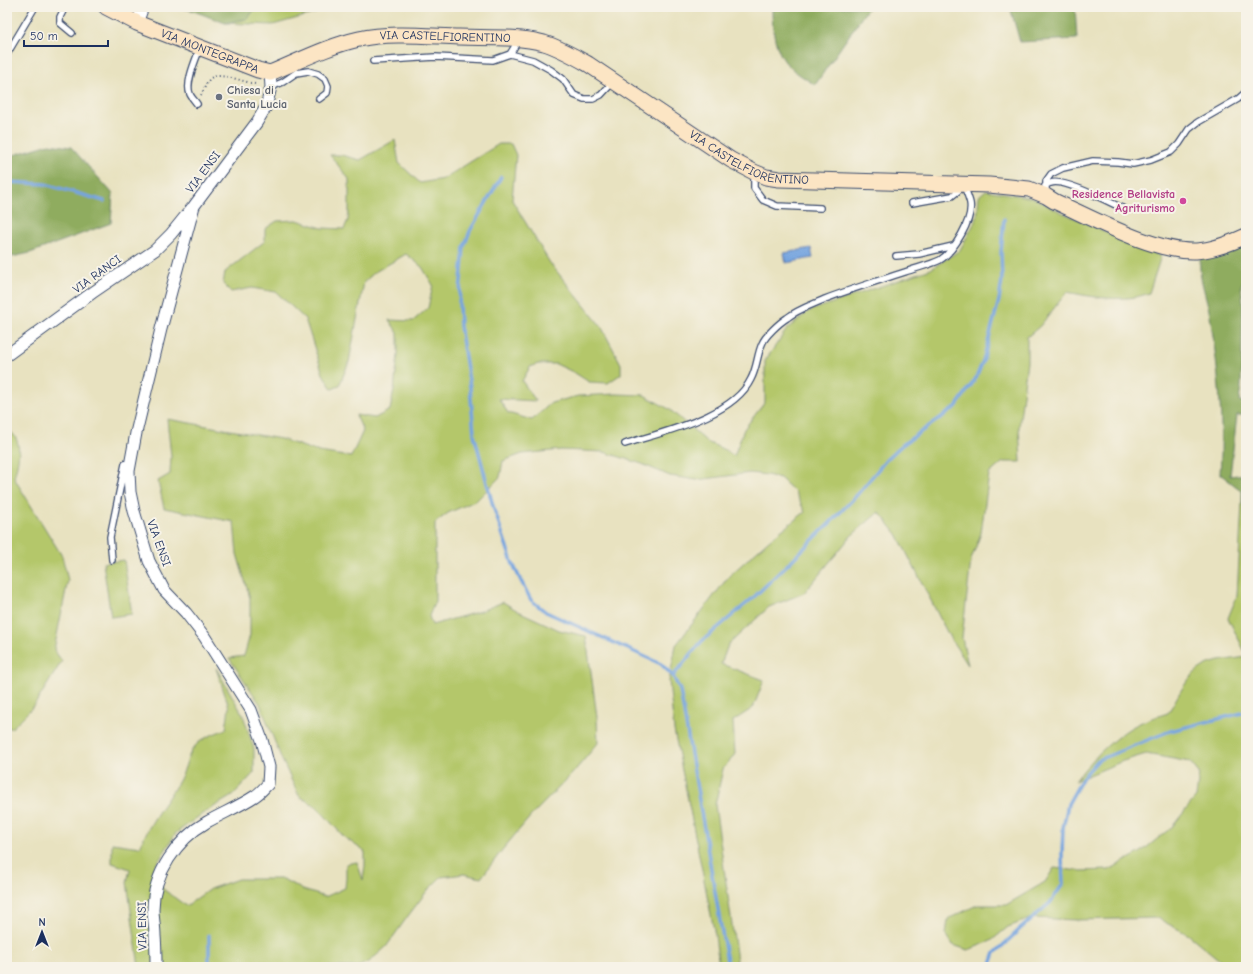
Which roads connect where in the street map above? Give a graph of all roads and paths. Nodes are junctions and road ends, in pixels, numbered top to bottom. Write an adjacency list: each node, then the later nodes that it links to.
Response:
1 (34, 7): 9 (lane)
2 (65, 7): 6 (lane)
3 (106, 7): 5 (street, VIA MONTEGRAPPA)
4 (142, 7): 5 (street)
5 (137, 23): 8 (street, VIA MONTEGRAPPA)
6 (72, 33)
7 (515, 44): 10 (lane); 12 (street, VIA CASTELFIORENTINO); 13 (street, VIA CASTELFIORENTINO)
8 (200, 48): 12 (street, VIA MONTEGRAPPA); 16 (lane)
9 (7, 54)
10 (510, 54): 11 (lane); 13 (lane)
11 (373, 61)
12 (267, 82): 15 (lane); 16 (path); 21 (street, VIA ENSI)
13 (614, 82): 17 (street, VIA CASTELFIORENTINO)
14 (1246, 92): 19 (lane)
15 (319, 100)
16 (197, 104)
17 (754, 172): 18 (street, VIA CASTELFIORENTINO); 22 (lane)
18 (963, 184): 19 (street, VIA CASTELFIORENTINO); 20 (lane); 25 (lane)
19 (1046, 191): 23 (lane); 24 (street, VIA CASTELFIORENTINO)
20 (912, 203)
21 (194, 206): 27 (street, VIA RANCI); 28 (street, VIA ENSI)
22 (820, 208)
23 (1122, 208)
24 (1246, 236)
25 (953, 246): 26 (lane); 29 (lane)
26 (896, 256)
27 (7, 355)
28 (139, 419): 30 (lane); 31 (street, VIA ENSI)
29 (625, 444)
30 (112, 560)
31 (156, 967)

